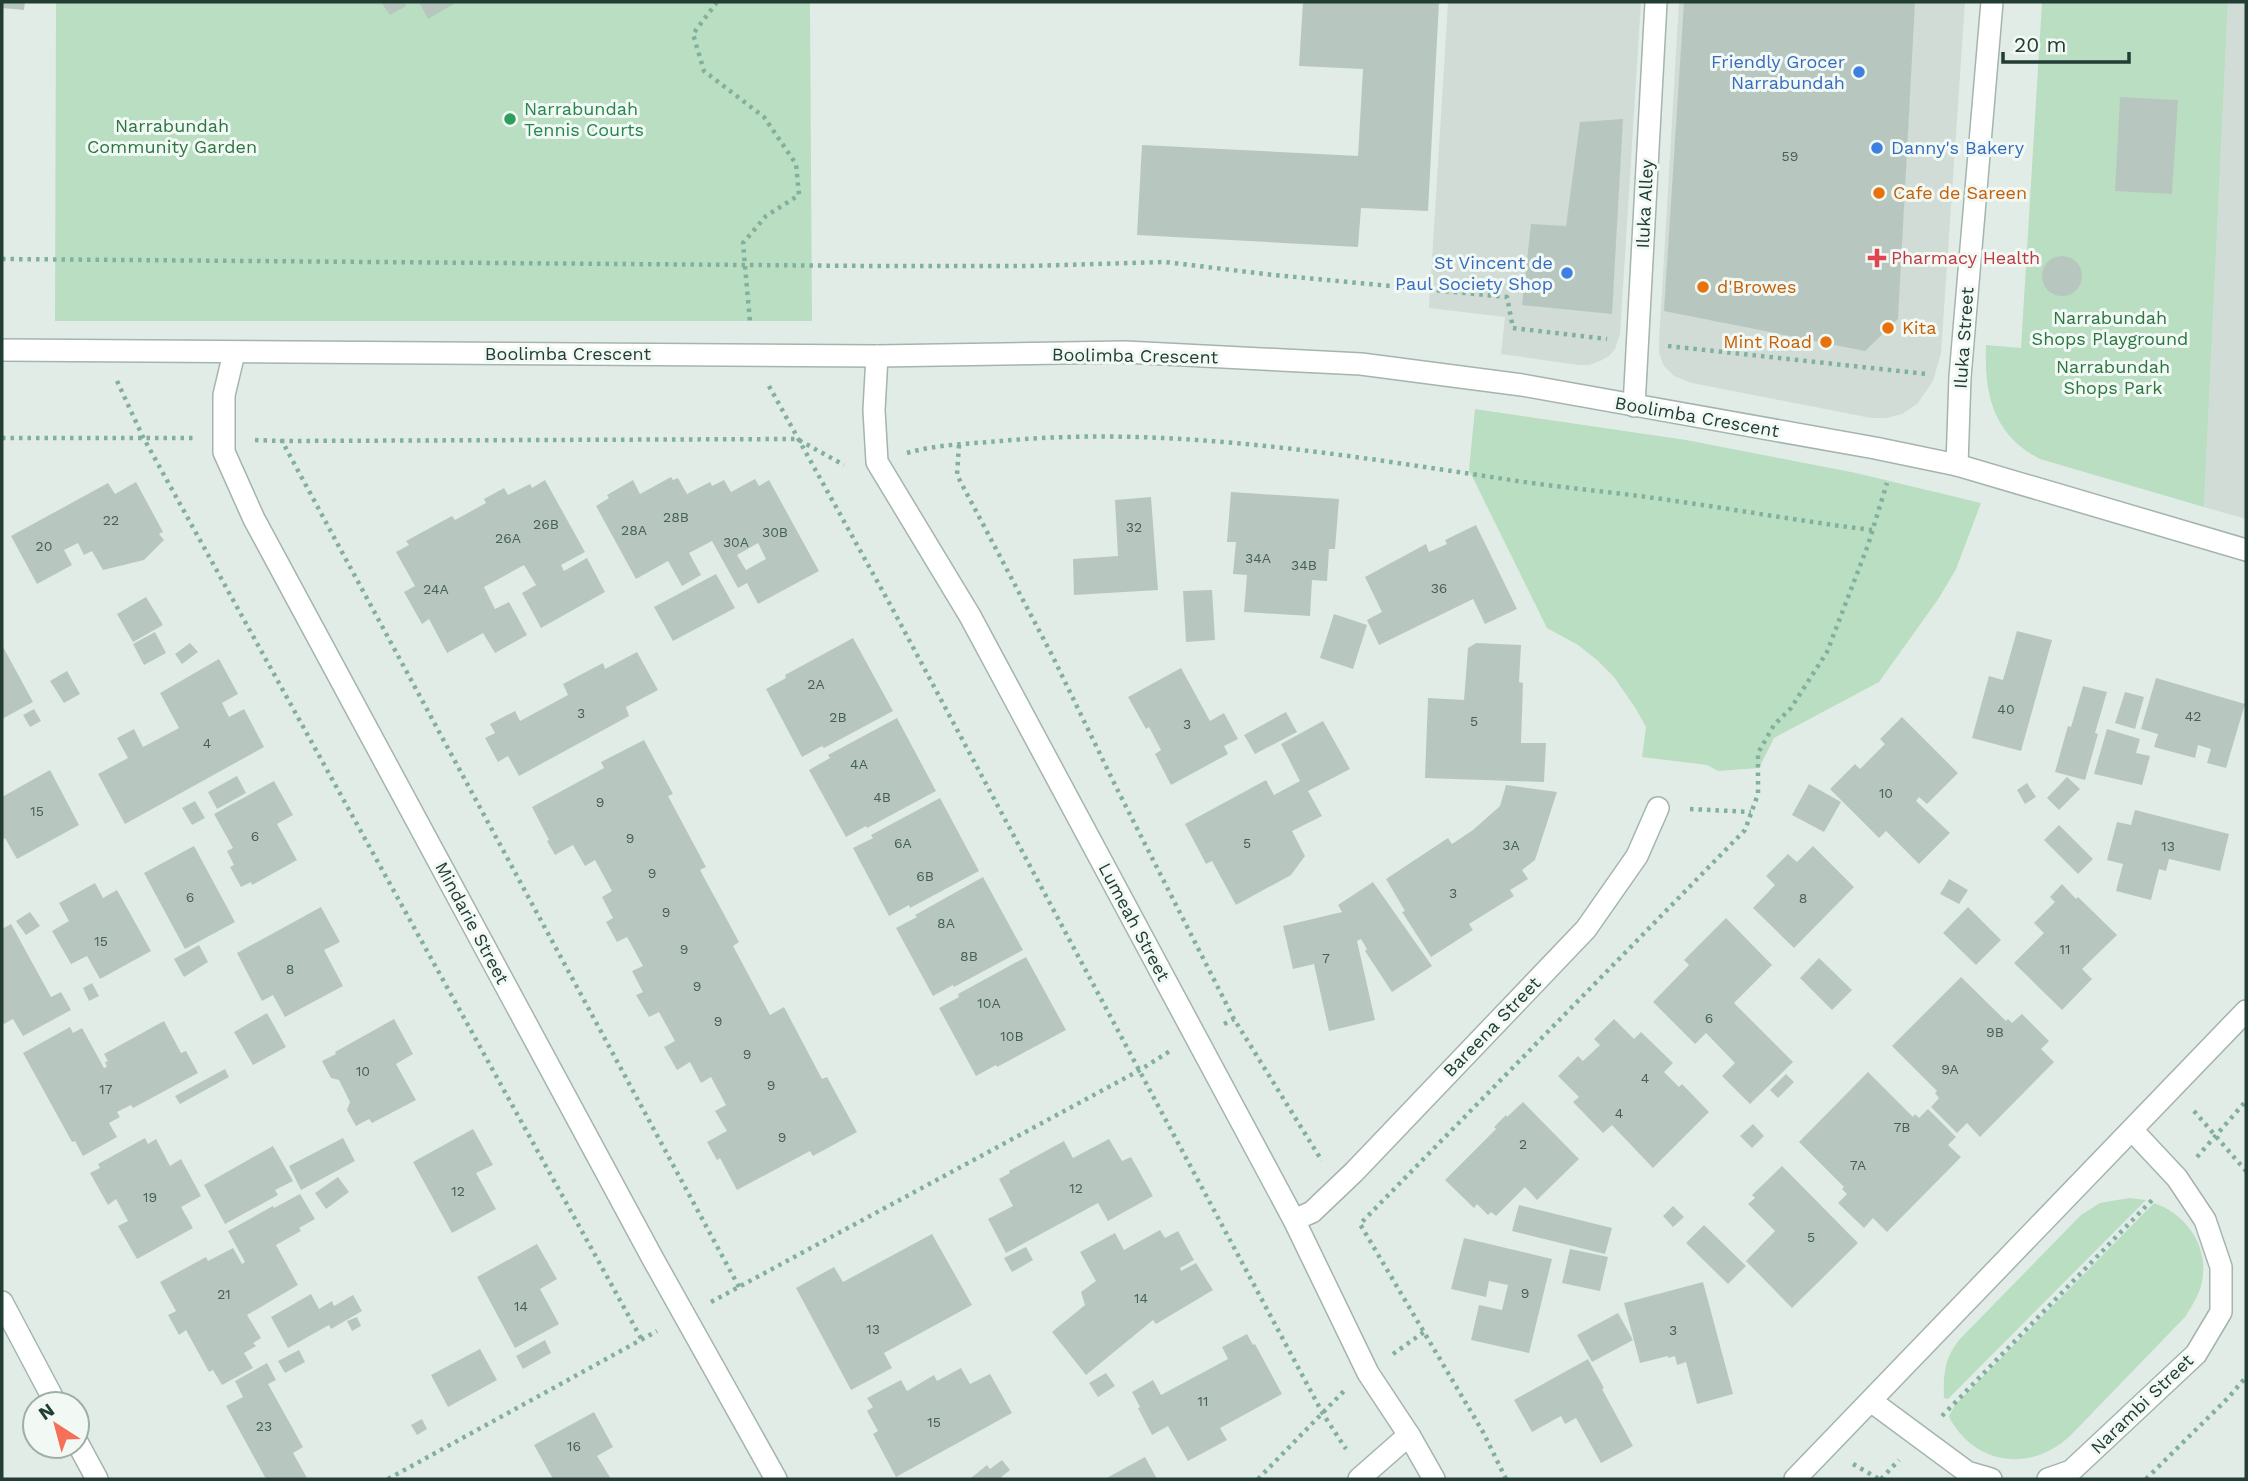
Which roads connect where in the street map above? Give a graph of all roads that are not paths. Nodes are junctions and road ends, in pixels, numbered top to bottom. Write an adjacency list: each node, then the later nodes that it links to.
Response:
1 (1656, 2): 6 (street, Iluka Alley)
2 (1993, 2): 7 (street, Iluka Street)
3 (2, 350): 4 (street, Boolimba Crescent)
4 (234, 353): 5 (street, Boolimba Crescent); 20 (street, Mindarie Street)
5 (877, 356): 6 (street, Boolimba Crescent); 12 (street, Lumeah Street)
6 (1634, 406): 7 (street, Boolimba Crescent)
7 (1956, 465): 8 (street, Boolimba Crescent)
8 (2246, 550)
9 (1658, 808): 12 (street, Bareena Street)
10 (2246, 1011): 11 (street)
11 (2132, 1130): 15 (street); 24 (street, Narambi Street)
12 (1294, 1220): 16 (street, Lumeah Street)
13 (2, 1302): 14 (street)
14 (49, 1390)
15 (1871, 1401): 22 (street); 23 (street)
16 (1409, 1435): 18 (street); 21 (street, Lumeah Street)
17 (87, 1460): 19 (street)
18 (1361, 1478)
19 (97, 1479)
20 (776, 1479)
21 (1434, 1479)
22 (1795, 1479)
23 (1990, 1479)
24 (2048, 1479)

